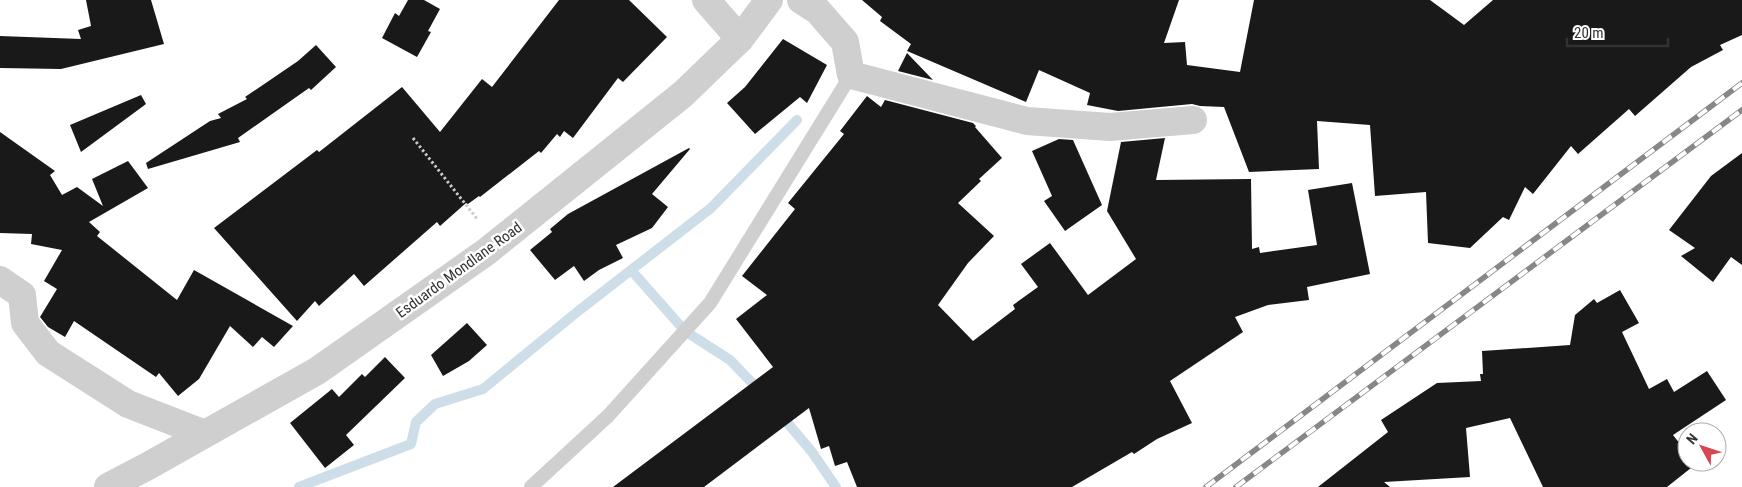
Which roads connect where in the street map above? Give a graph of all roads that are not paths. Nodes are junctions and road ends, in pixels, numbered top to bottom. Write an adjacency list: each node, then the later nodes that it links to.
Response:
1 (706, 0): 4 (street)
2 (769, 0): 4 (street, Esduardo Mondlane Road)
3 (801, 0): 5 (street)
4 (740, 39): 8 (street, Esduardo Mondlane Road)
5 (850, 75): 6 (street); 10 (lane)
6 (1193, 120)
7 (0, 280): 8 (street)
8 (204, 434): 9 (street, Esduardo Mondlane Road)
9 (108, 487)
10 (531, 487)

